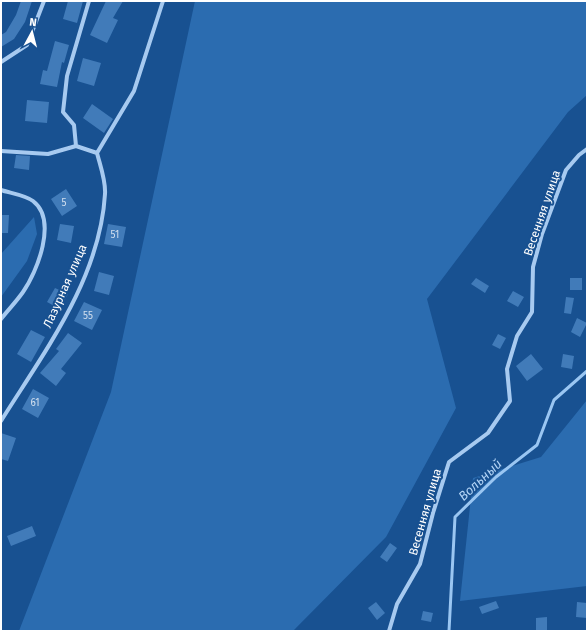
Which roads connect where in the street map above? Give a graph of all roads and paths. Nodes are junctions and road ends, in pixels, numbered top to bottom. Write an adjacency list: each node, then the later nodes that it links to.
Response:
1 (44, 1): 4 (street)
2 (89, 1): 5 (street)
3 (163, 1): 8 (street)
4 (1, 62)
5 (76, 146): 7 (street); 8 (street)
6 (587, 149): 12 (street, Весенняя улица)
7 (1, 151)
8 (97, 152): 11 (street, Лазурная улица)
9 (1, 190): 10 (street)
10 (1, 319)
11 (1, 421)
12 (389, 631)

